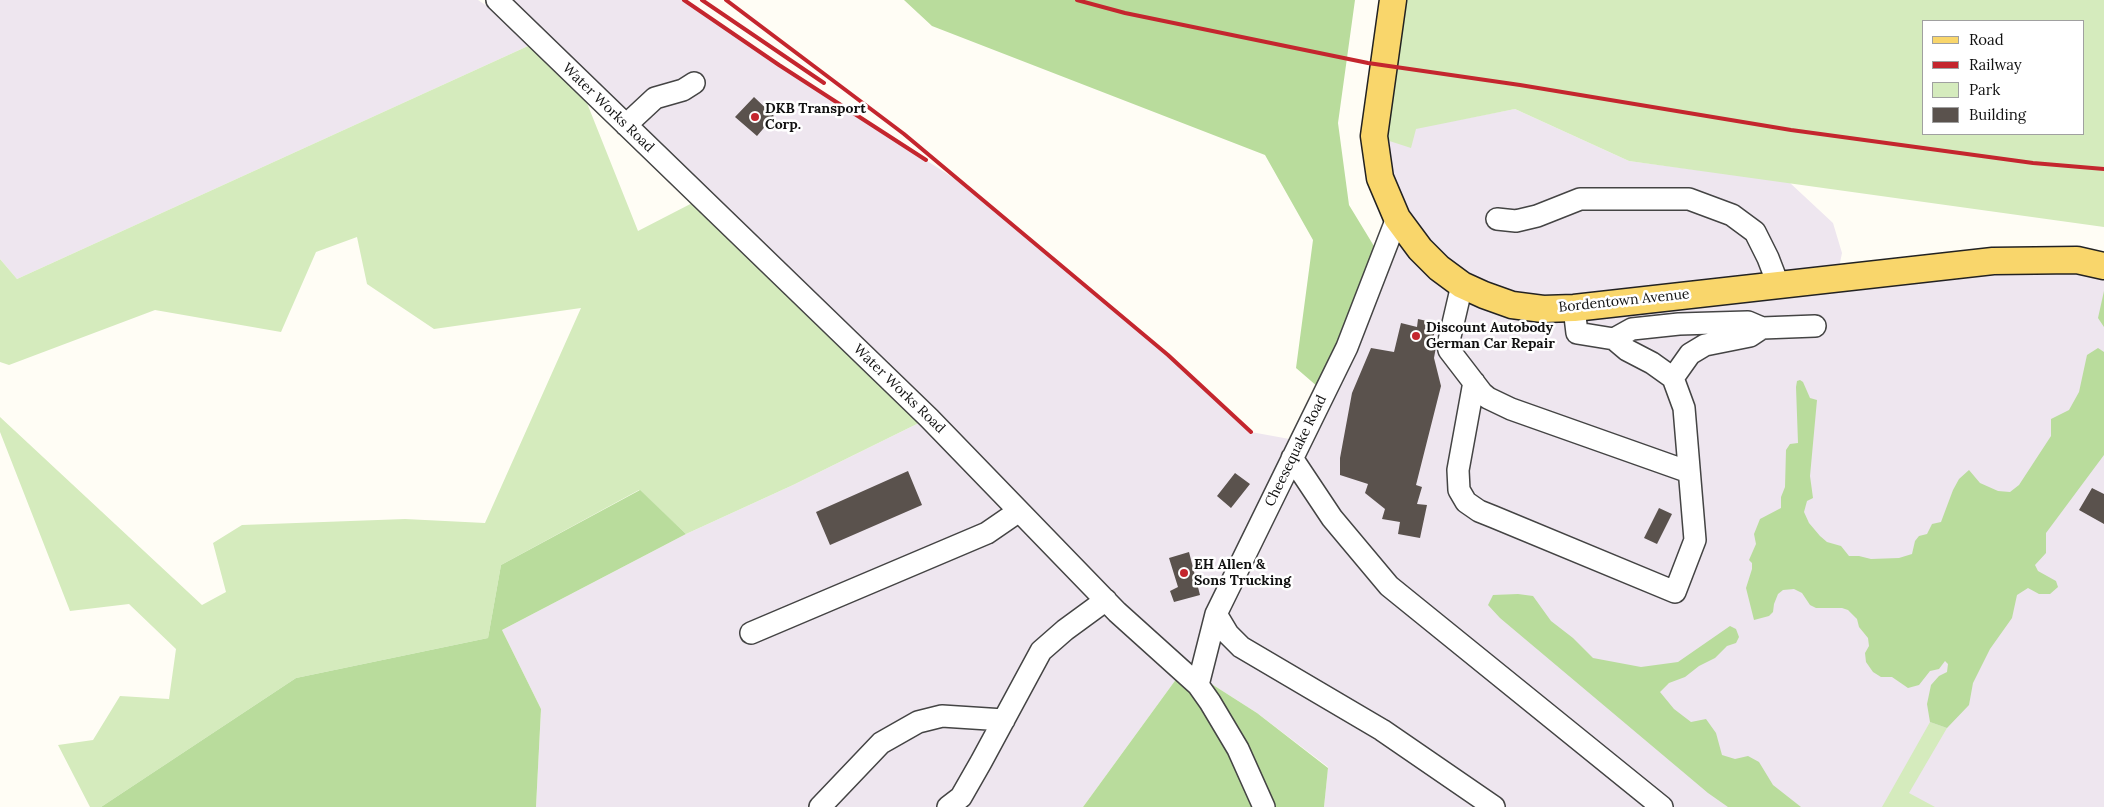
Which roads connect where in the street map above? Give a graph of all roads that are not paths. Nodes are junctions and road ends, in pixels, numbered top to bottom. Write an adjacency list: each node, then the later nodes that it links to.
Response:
1 (497, 0): 4 (street, Water Works Road)
2 (1393, 0): 5 (main road, Bordentown Avenue)
3 (694, 83): 4 (street)
4 (626, 125): 18 (street, Water Works Road)
5 (1397, 218): 9 (main road, Bordentown Avenue); 16 (street, Cheesequake Road)
6 (1497, 219): 8 (street)
7 (2104, 266): 8 (main road, Bordentown Avenue)
8 (1778, 284): 10 (main road, Bordentown Avenue)
9 (1462, 285): 10 (main road, Bordentown Avenue); 15 (street)
10 (1574, 308): 13 (street)
11 (1815, 326): 12 (street)
12 (1762, 328): 13 (street); 14 (street)
13 (1614, 339): 14 (street)
14 (1673, 378): 17 (street)
15 (1474, 382): 17 (street); 17 (street)
16 (1292, 458): 20 (street, Cheesequake Road); 28 (street)
17 (1689, 472)
18 (1020, 511): 19 (street, Water Works Road); 21 (street)
19 (1106, 600): 22 (street, Water Works Road); 23 (street)
20 (1216, 614): 22 (street, Cheesequake Road); 27 (street)
21 (751, 633)
22 (1198, 685): 26 (street, Water Works Road)
23 (1004, 720): 24 (street); 25 (street)
24 (820, 807)
25 (948, 807)
26 (1264, 807)
27 (1494, 807)
28 (1662, 807)

